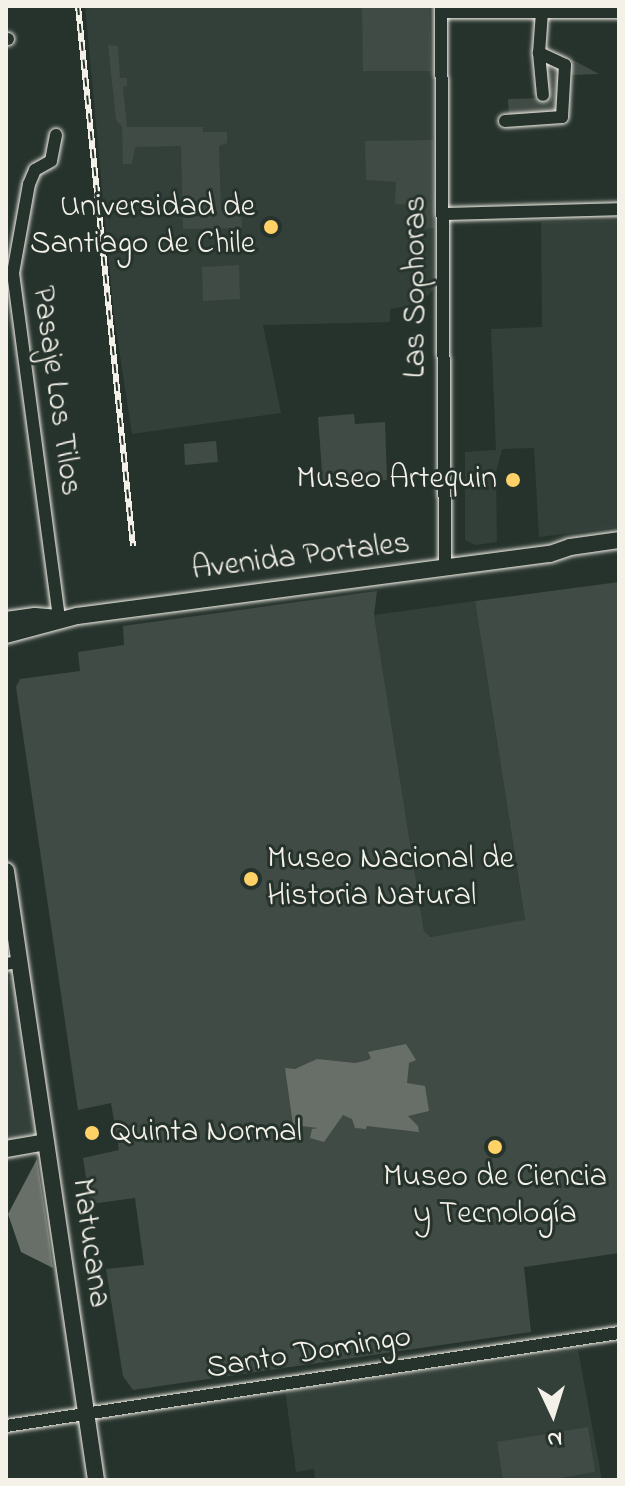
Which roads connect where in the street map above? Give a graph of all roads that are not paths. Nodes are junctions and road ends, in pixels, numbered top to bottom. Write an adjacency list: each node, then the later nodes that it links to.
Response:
1 (441, 9): 2 (street); 9 (street, Las Sophoras)
2 (551, 10): 3 (street); 4 (street)
3 (619, 12)
4 (539, 53): 5 (street); 6 (street)
5 (543, 95)
6 (505, 121)
7 (56, 135): 14 (street, Pasaje Los Tilos)
8 (619, 209): 9 (street)
9 (443, 214): 13 (street, Las Sophoras)
10 (619, 540): 12 (main road, Avenida Portales)
11 (619, 550): 12 (main road, Avenida Portales)
12 (550, 554): 13 (main road, Avenida Portales)
13 (445, 568): 14 (main road, Avenida Portales)
14 (59, 619): 15 (main road, Avenida Portales); 16 (main road, Avenida Portales)
15 (6, 620)
16 (6, 635)
17 (6, 871): 18 (main road, Matucana)
18 (12, 963): 19 (main road, Matucana)
19 (45, 1142): 20 (main road); 22 (main road, Matucana)
20 (6, 1149)
21 (619, 1333): 22 (street, Santo Domingo)
22 (86, 1414): 23 (street, Santo Domingo); 24 (main road, Matucana)
23 (6, 1426)
24 (96, 1480)

